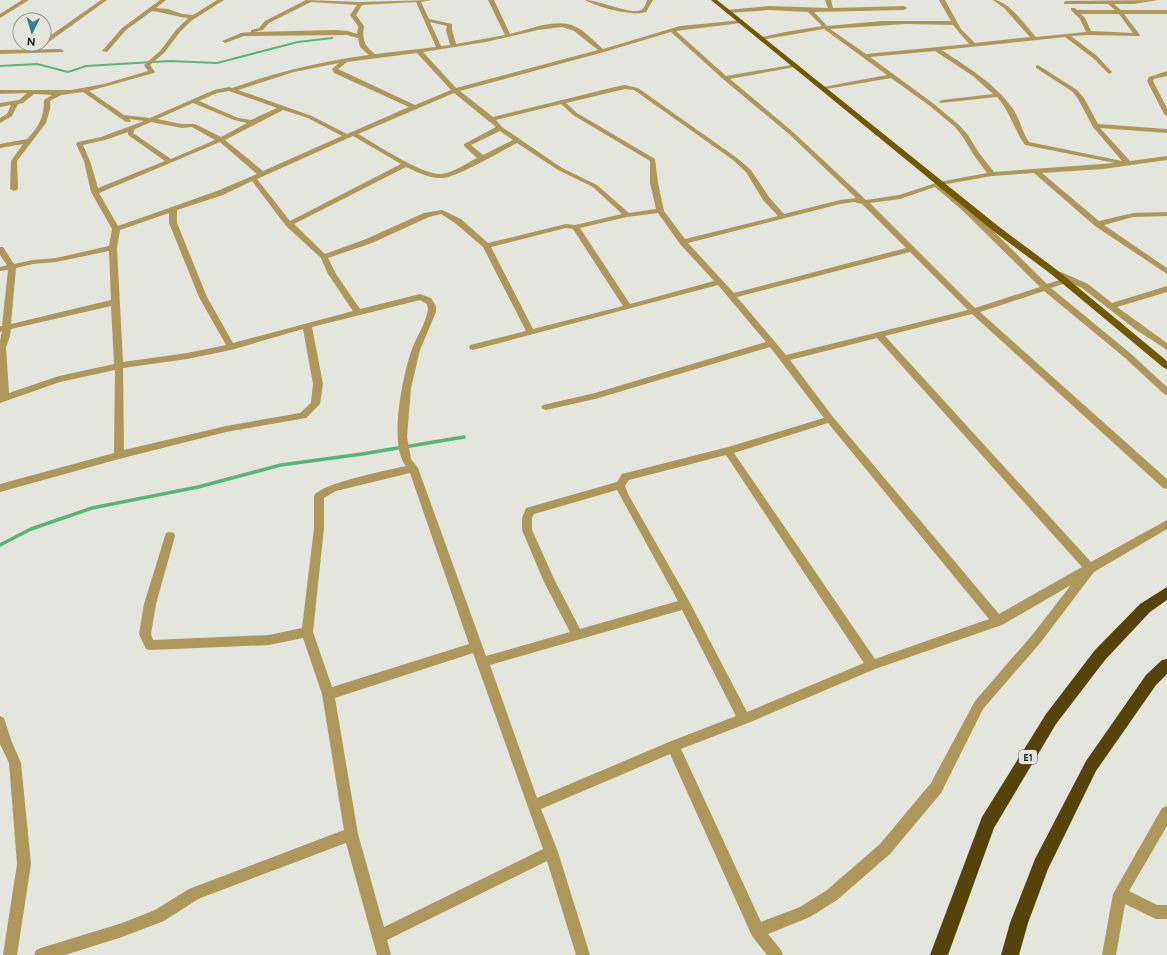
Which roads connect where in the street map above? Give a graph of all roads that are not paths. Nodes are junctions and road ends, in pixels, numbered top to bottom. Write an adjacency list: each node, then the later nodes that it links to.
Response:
1 (26, 0): 28 (street)
2 (104, 0): 40 (street)
3 (163, 0): 21 (street)
4 (221, 0): 30 (street)
5 (309, 0): 16 (street); 37 (street)
6 (429, 0): 17 (street)
7 (491, 0): 39 (street)
8 (588, 0): 9 (street)
9 (650, 0)
10 (714, 0): 24 (main road)
11 (828, 0): 23 (street)
12 (898, 0): 29 (street)
13 (942, 0): 33 (street)
14 (996, 0): 43 (street)
15 (1155, 0): 19 (street)
16 (317, 1): 20 (street)
17 (418, 1): 20 (street); 31 (street)
18 (1063, 1): 19 (street); 25 (street)
19 (1109, 2): 27 (street)
20 (360, 4): 41 (street)
21 (150, 9): 30 (street); 49 (street)
22 (810, 10): 23 (street); 24 (street); 34 (street)
23 (830, 10): 29 (street)
24 (729, 11): 32 (main road)
25 (1076, 12): 27 (street); 36 (street)
26 (1167, 12): 27 (street)
27 (1121, 13): 36 (street)
28 (0, 16)
29 (910, 16): 33 (street); 34 (street)
30 (193, 17): 65 (street)
31 (427, 20): 46 (street); 47 (street)
32 (741, 21): 35 (street); 42 (main road)
33 (955, 23): 45 (street)
34 (826, 28): 42 (street); 57 (street)
35 (673, 31): 51 (street); 64 (street)
36 (1089, 33): 38 (street)
37 (247, 34): 41 (street); 44 (street)
38 (1066, 35): 43 (street); 61 (street)
39 (508, 36): 46 (street); 51 (street)
40 (52, 37)
41 (360, 37): 56 (street)
42 (761, 38): 59 (main road)
43 (1035, 39): 45 (street)
44 (225, 40)
45 (974, 45): 48 (street)
46 (451, 47): 47 (street)
47 (439, 48): 50 (street)
48 (935, 48): 57 (street); 72 (street)
49 (105, 51)
50 (419, 51): 56 (street); 67 (street)
51 (602, 51): 67 (street)
52 (0, 52): 53 (street)
53 (12, 52)
54 (52, 52): 55 (street)
55 (61, 52)
56 (375, 56): 58 (street)
57 (866, 56): 63 (street)
58 (345, 61): 66 (street); 79 (street)
59 (795, 65): 64 (street); 68 (main road)
60 (1038, 67): 86 (street)
61 (1109, 72)
62 (1167, 73): 80 (street)
63 (892, 76): 68 (street); 102 (street)
64 (725, 78): 107 (street)
65 (84, 90): 71 (street); 81 (street)
66 (233, 90): 73 (street); 78 (street)
67 (455, 90): 79 (street); 82 (street)
68 (823, 90): 104 (main road)
69 (0, 92): 70 (street)
70 (32, 92): 71 (street); 76 (street)
71 (59, 93): 93 (street)
72 (999, 95): 75 (street); 99 (street)
73 (192, 101): 83 (street); 85 (street)
74 (562, 102): 82 (street); 109 (street); 112 (street)
75 (942, 102)
76 (15, 103): 77 (street); 84 (street)
77 (0, 105)
78 (284, 107): 85 (street); 90 (street)
79 (415, 107): 90 (street)
80 (1167, 114)
81 (123, 117): 83 (street); 87 (street)
82 (492, 119): 88 (street)
83 (152, 120): 87 (street); 91 (street)
84 (0, 121)
85 (254, 123): 91 (street)
86 (1095, 126): 89 (street); 99 (street)
87 (134, 128): 97 (street); 106 (street)
88 (500, 128): 92 (street); 95 (street)
89 (1167, 131)
90 (351, 135): 98 (street); 101 (street)
91 (221, 140): 97 (street); 101 (street)
92 (518, 140): 95 (street); 111 (street)
93 (28, 141): 94 (street); 105 (street)
94 (0, 146)
95 (482, 158): 98 (street)
96 (1167, 158): 99 (street)
97 (170, 160): 106 (street)
98 (407, 164): 113 (street)
99 (1129, 164): 100 (street)
100 (1034, 170): 102 (street); 114 (street)
101 (262, 174): 103 (street)
102 (992, 174): 104 (street)
103 (253, 178): 108 (street); 113 (street)
104 (939, 184): 107 (street); 125 (main road); 129 (street)
105 (14, 189)
106 (95, 192): 116 (street)
107 (864, 202): 112 (street); 121 (street)
108 (173, 210): 116 (street); 142 (street)
109 (660, 210): 111 (street); 117 (street)
110 (1167, 214): 114 (street)
111 (627, 215): 115 (street)
112 (782, 216): 117 (street)
113 (289, 224): 122 (street)
114 (1098, 224): 126 (street)
115 (575, 227): 118 (street); 134 (street)
116 (116, 229): 119 (street)
117 (683, 242): 128 (street)
118 (487, 246): 122 (street); 139 (street)
119 (113, 248): 123 (street); 132 (street)
120 (0, 249): 123 (street)
121 (911, 249): 131 (street); 135 (street)
122 (324, 257): 136 (street)
123 (12, 266): 124 (street); 138 (street)
124 (0, 269)
125 (1054, 272): 127 (main road); 133 (street)
126 (1167, 272)
127 (1065, 281): 129 (street); 147 (main road)
128 (719, 282): 131 (street); 134 (street)
129 (1046, 288): 135 (street); 148 (street)
130 (1167, 288): 133 (street)
131 (732, 296): 141 (street)
132 (115, 302): 138 (street); 146 (street)
133 (1110, 306): 144 (street)
134 (628, 307): 139 (street)
135 (974, 311): 140 (street); 156 (street)
136 (358, 312): 137 (street); 154 (street)
137 (308, 325): 142 (street); 153 (street)
138 (3, 328): 149 (street)
139 (531, 332): 143 (street)
140 (879, 334): 145 (street); 160 (street)
141 (771, 344): 145 (street); 150 (street)
142 (231, 347): 146 (street)
143 (473, 347)
144 (1167, 347)
145 (784, 358): 151 (street)
146 (119, 366): 149 (street); 153 (street)
147 (1167, 366)
148 (1167, 392)
149 (2, 399)
150 (546, 407)
151 (830, 419): 152 (street); 163 (street)
152 (728, 451): 155 (street); 168 (street)
153 (119, 456): 157 (street)
154 (409, 464): 164 (street); 166 (street)
155 (620, 485): 162 (street); 165 (street)
156 (1167, 486)
157 (0, 488)
158 (1167, 524): 160 (street)
159 (170, 536): 164 (street)
160 (1090, 568): 163 (street); 181 (street)
161 (1167, 593): 188 (highway, E1)
162 (685, 604): 165 (street); 171 (street)
163 (998, 621): 168 (street)
164 (307, 632): 170 (street)
165 (577, 635): 167 (street)
166 (476, 647): 167 (street); 170 (street)
167 (483, 662): 175 (street)
168 (872, 665): 171 (street)
169 (1167, 665): 189 (highway)
170 (328, 694): 177 (street)
171 (744, 719): 174 (street)
172 (0, 722): 173 (street)
173 (3, 742): 183 (street)
174 (673, 746): 175 (street); 181 (street)
175 (533, 806): 178 (street)
176 (1167, 813): 179 (street)
177 (351, 834): 182 (street); 184 (street)
178 (551, 852): 182 (street); 186 (street)
179 (1120, 894): 180 (street); 190 (street)
180 (1167, 912)
181 (757, 931): 187 (street)
182 (378, 937): 185 (street)
183 (10, 955)
184 (41, 955)
185 (384, 955)
186 (583, 955)
187 (776, 955)
188 (939, 955)
189 (1010, 955)
190 (1108, 955)

